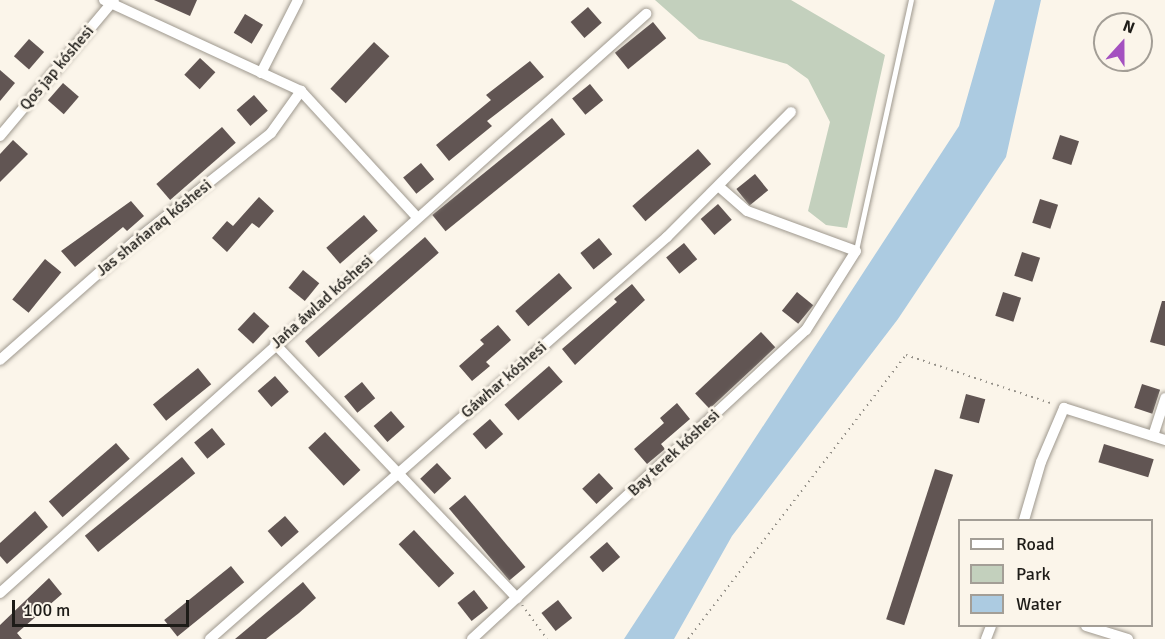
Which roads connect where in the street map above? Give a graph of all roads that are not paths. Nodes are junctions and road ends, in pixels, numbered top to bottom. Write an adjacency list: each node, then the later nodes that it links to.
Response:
1 (298, 0): 5 (street)
2 (911, 0): 11 (lane)
3 (110, 1): 5 (street); 8 (street, Qos jap kóshesi)
4 (646, 14): 10 (street, Jańa áwlad kóshesi)
5 (261, 73): 6 (street)
6 (301, 91): 10 (street); 13 (street, Jas shańaraq kóshesi)
7 (790, 112): 9 (street, Gáwhar kóshesi)
8 (0, 136)
9 (718, 186): 11 (street); 17 (street, Gáwhar kóshesi)
10 (417, 217): 12 (street, Jańa áwlad kóshesi)
11 (856, 251): 20 (street, Bay terek kóshesi)
12 (275, 344): 17 (street); 19 (street, Jańa áwlad kóshesi)
13 (0, 360)
14 (1165, 398): 15 (street)
15 (1153, 436): 16 (street); 18 (street)
16 (1165, 440)
17 (400, 472): 20 (street); 22 (street, Gáwhar kóshesi)
18 (1024, 519)
19 (2, 587)
20 (517, 598): 23 (street, Bay terek kóshesi)
21 (1089, 627): 24 (street)
22 (210, 639)
23 (472, 639)
24 (1128, 639)

